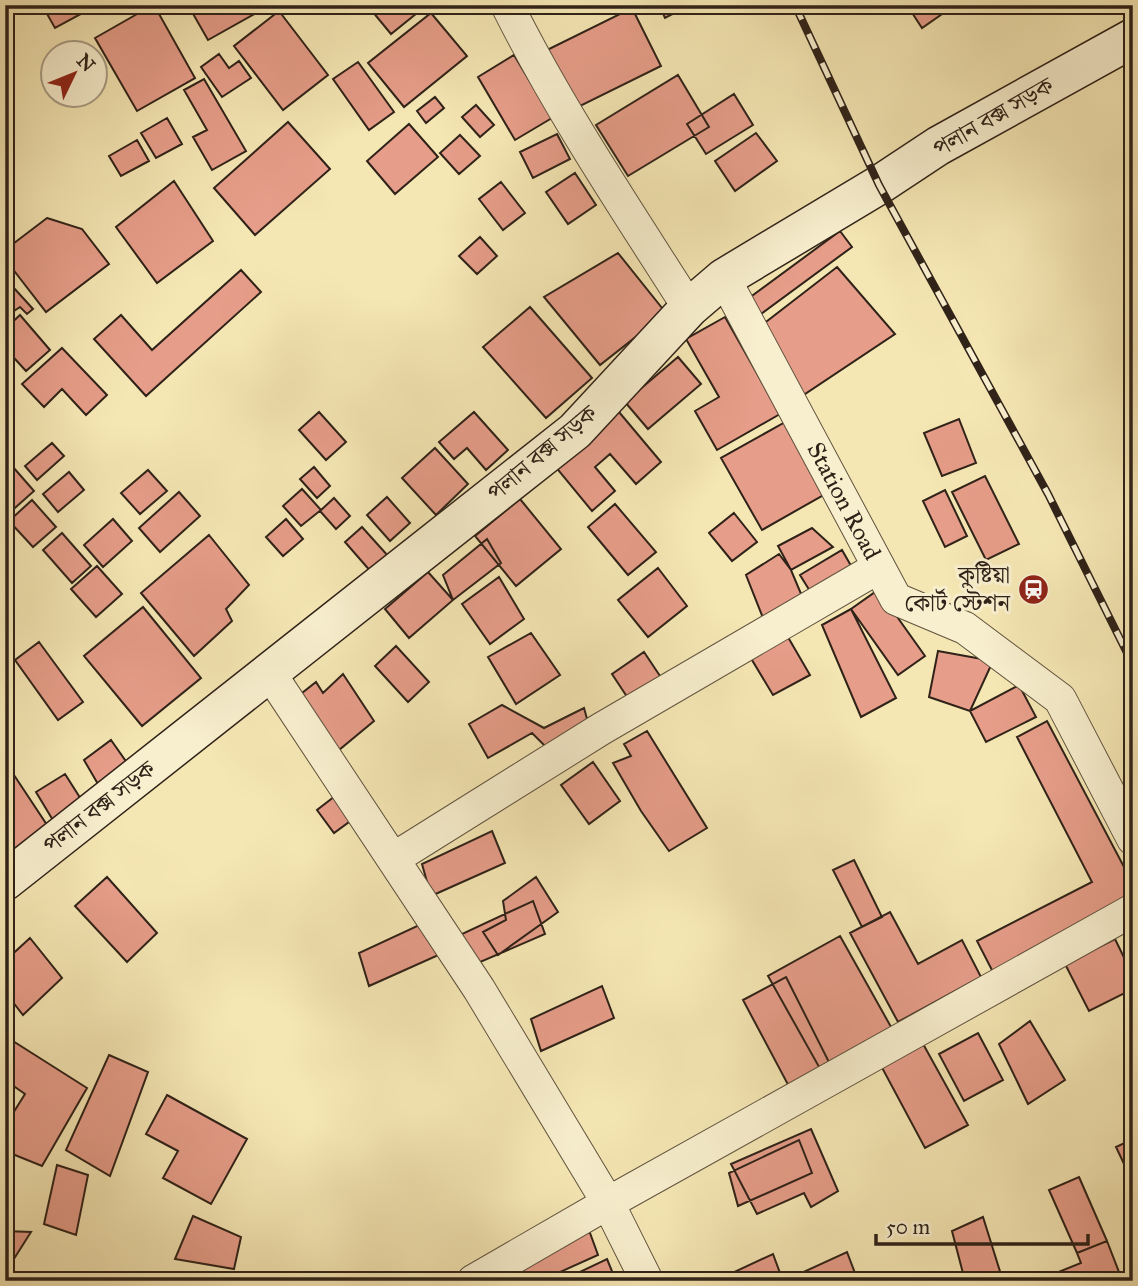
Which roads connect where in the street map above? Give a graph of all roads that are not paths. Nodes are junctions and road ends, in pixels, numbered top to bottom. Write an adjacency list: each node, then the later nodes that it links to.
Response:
1 (507, 5): 4 (street)
2 (1133, 38): 3 (main road, পলান বক্স সড়ক)
3 (724, 278): 4 (main road, পলান বক্স সড়ক); 5 (street, Station Road)
4 (689, 308): 6 (main road, পলান বক্স সড়ক)
5 (879, 567): 7 (street, Station Road); 8 (street)
6 (269, 672): 8 (street); 9 (main road, পলান বক্স সড়ক)
7 (1133, 839)
8 (393, 859): 11 (street)
9 (5, 881)
10 (1133, 910): 11 (street)
11 (608, 1203): 12 (street); 13 (street)
12 (472, 1281)
13 (647, 1281)

